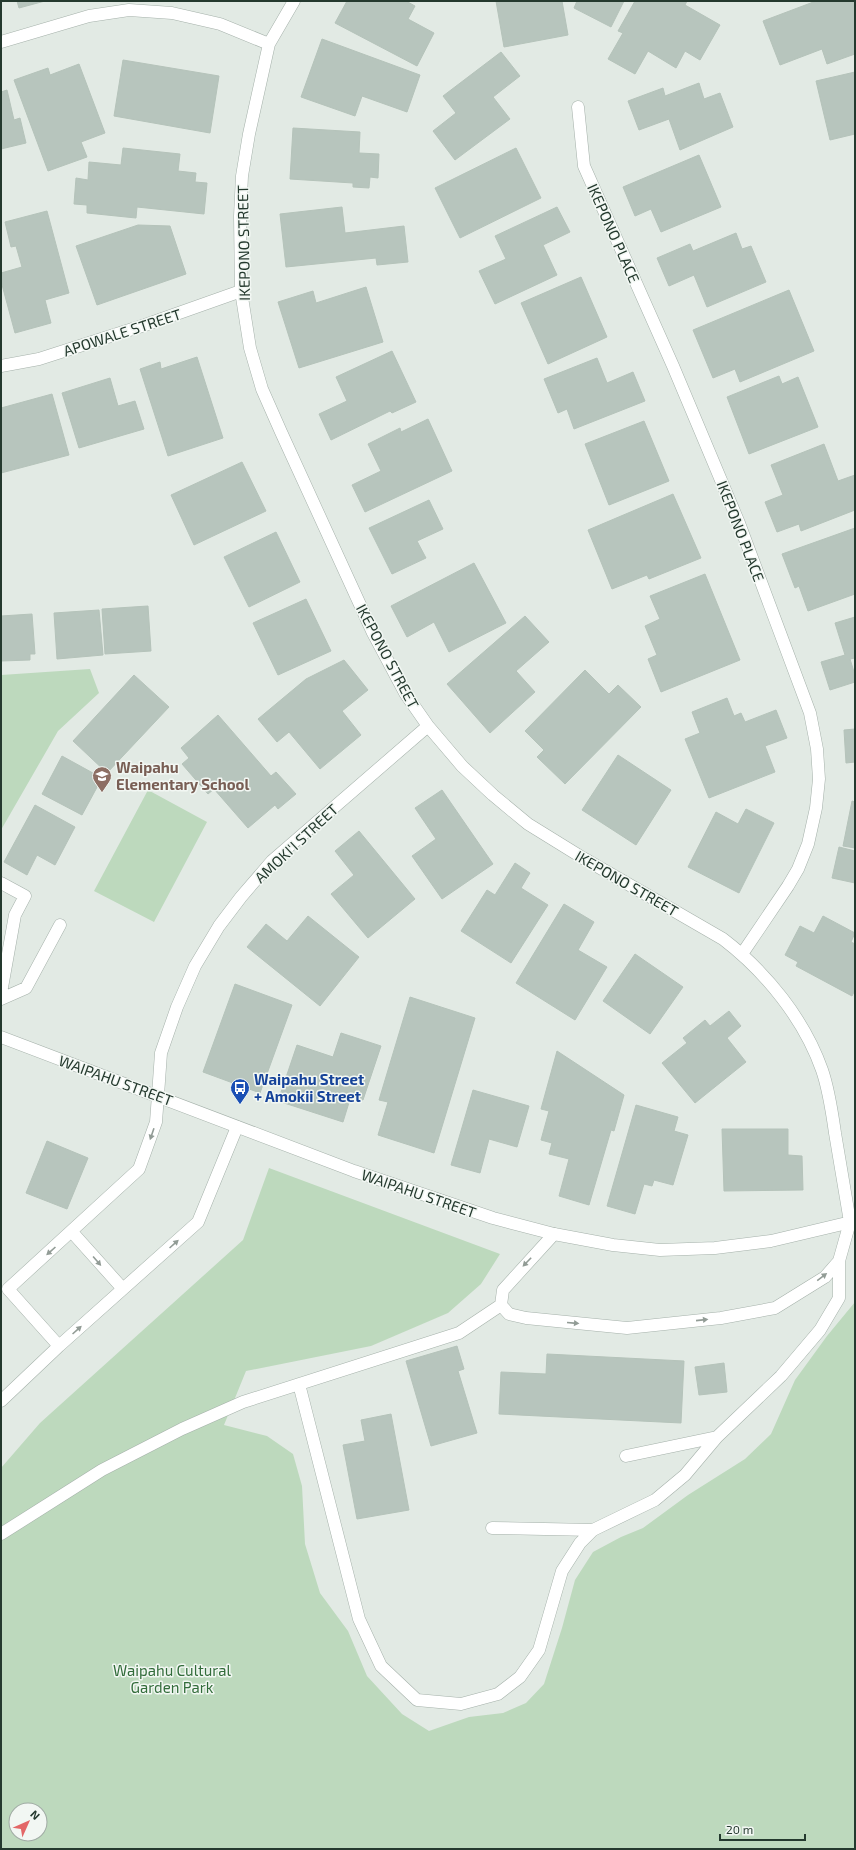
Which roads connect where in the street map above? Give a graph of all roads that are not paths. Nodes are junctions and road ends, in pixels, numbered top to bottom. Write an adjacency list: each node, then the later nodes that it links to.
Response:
1 (294, 1): 3 (street, IKEPONO STREET)
2 (1, 42): 3 (street)
3 (269, 44): 5 (street, IKEPONO STREET)
4 (578, 107): 10 (street, IKEPONO PLACE)
5 (241, 291): 6 (street, APOWALE STREET); 7 (street, IKEPONO STREET)
6 (1, 366)
7 (428, 726): 10 (street, IKEPONO STREET); 14 (street, AMOKI'I STREET)
8 (1, 883): 11 (street)
9 (60, 925): 12 (street)
10 (742, 954): 16 (street, IKEPONO STREET)
11 (1, 993)
12 (1, 999)
13 (1, 1037): 14 (street, WAIPAHU STREET)
14 (158, 1095): 15 (street, WAIPAHU STREET); 17 (street, AMOKI'I STREET, one-way to 17)
15 (237, 1127): 18 (street, WAIPAHU STREET); 20 (street, one-way to 15)
16 (853, 1222): 18 (street, WAIPAHU STREET); 19 (street)
17 (72, 1232): 20 (street, one-way to 20); 21 (street, AMOKI'I STREET, one-way to 21)
18 (554, 1234): 22 (street, one-way to 22)
19 (839, 1262): 22 (street, one-way to 19); 26 (street)
20 (123, 1289): 23 (street, one-way to 20)
21 (4, 1292): 23 (street)
22 (501, 1305): 24 (street)
23 (59, 1346): 25 (street)
24 (299, 1384): 29 (street); 30 (street)
25 (1, 1401)
26 (717, 1437): 27 (street); 29 (street)
27 (626, 1456)
28 (492, 1528): 29 (street)
29 (593, 1530)
30 (1, 1534)

